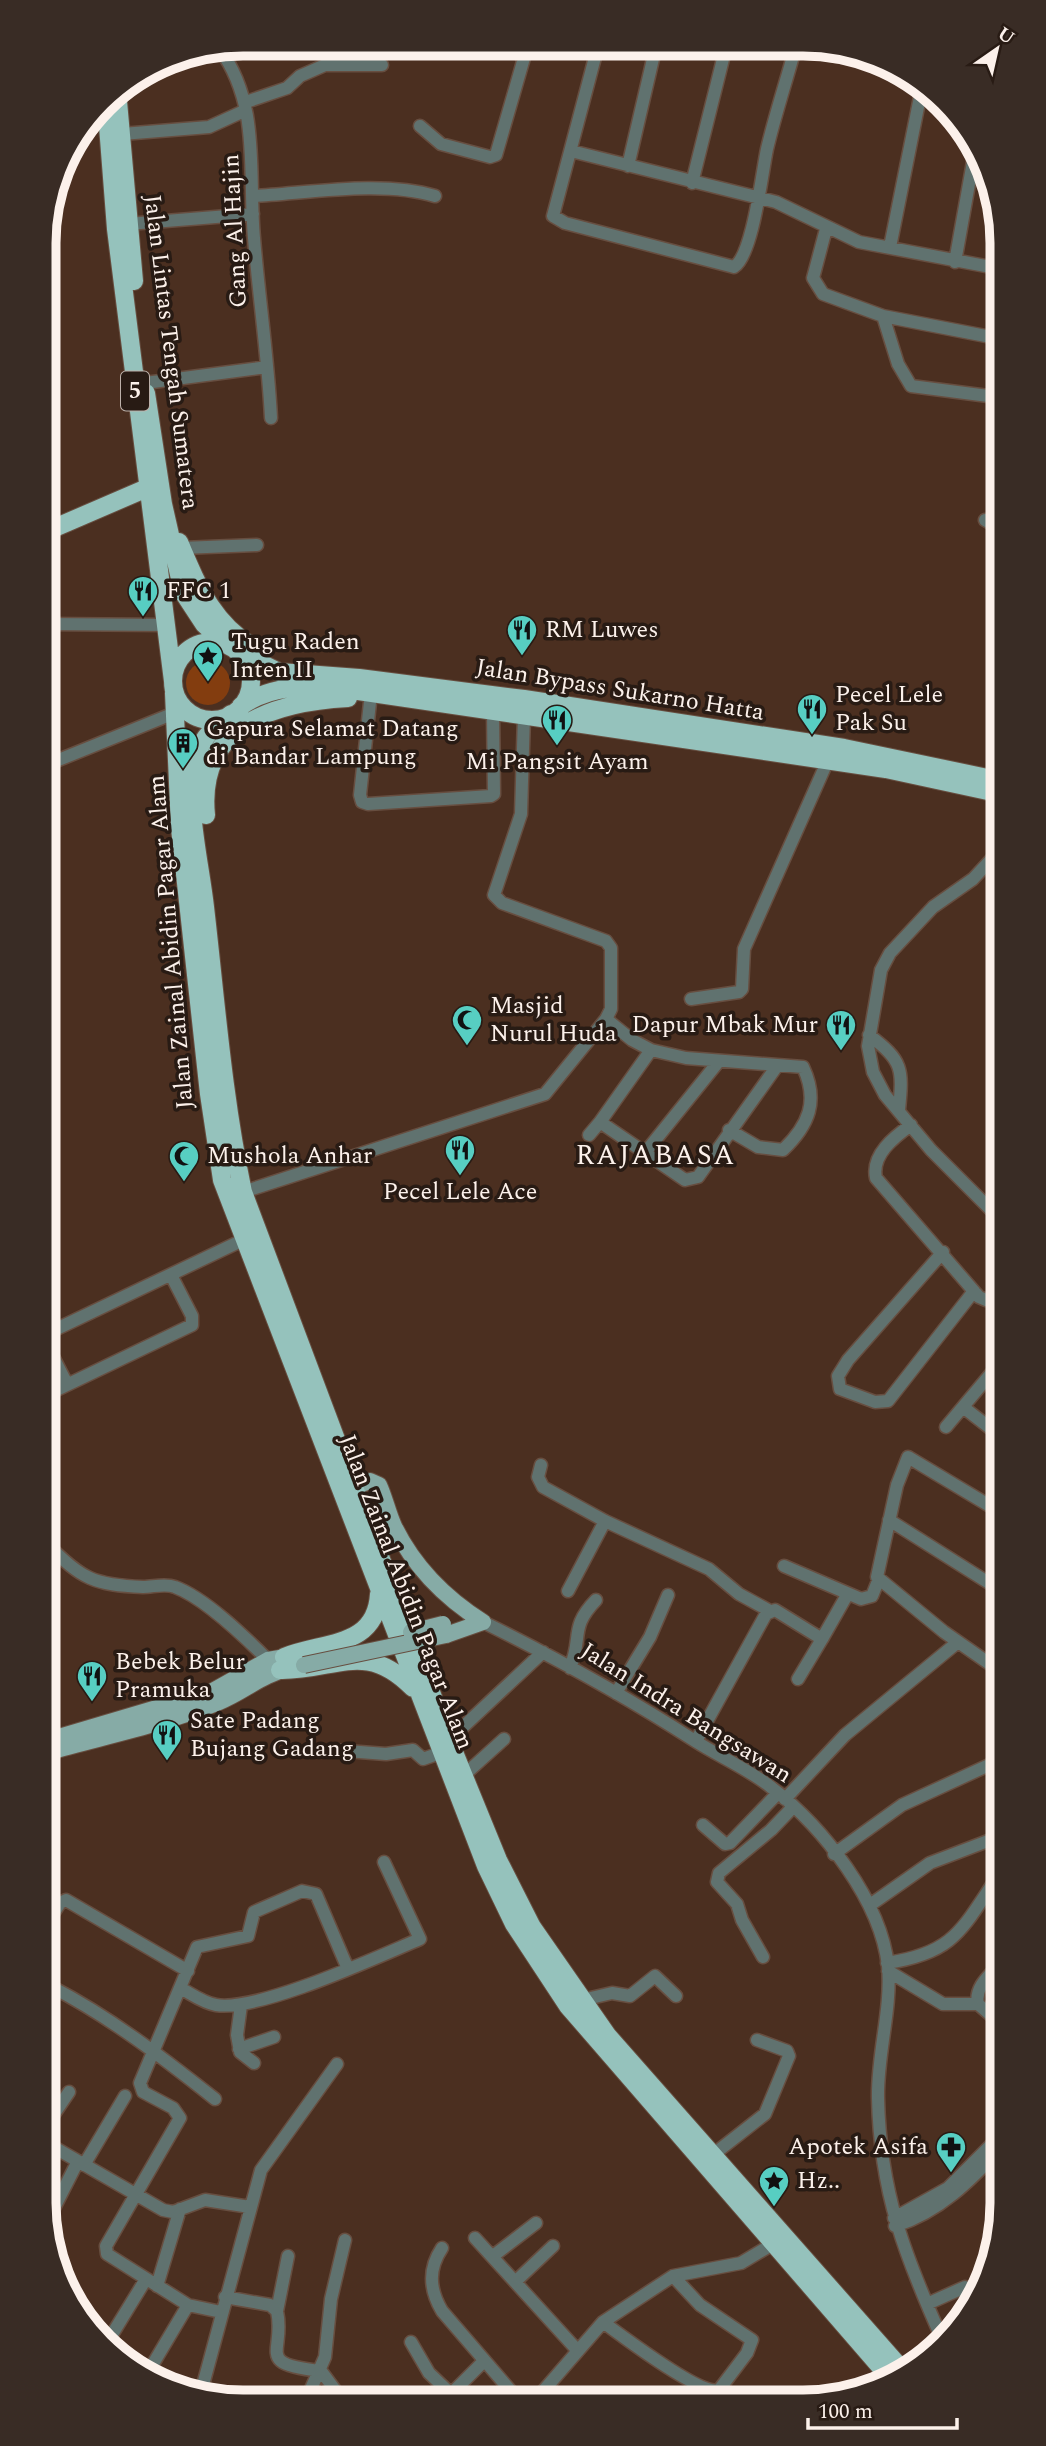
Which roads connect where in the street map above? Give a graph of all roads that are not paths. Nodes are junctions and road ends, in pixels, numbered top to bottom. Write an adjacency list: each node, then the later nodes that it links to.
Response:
1 (521, 56): 12 (street)
2 (595, 56): 14 (street)
3 (654, 56): 16 (street)
4 (724, 56): 17 (street)
5 (789, 56): 20 (street)
6 (225, 57): 10 (street, Gang Al Hajin)
7 (382, 65): 10 (street)
8 (920, 97): 24 (street)
9 (119, 103): 13 (highway, Jalan Lintas Tengah Sumatera / 5)
10 (245, 106): 13 (street); 19 (street, Gang Al Hajin)
11 (107, 115): 33 (highway, Jalan Lintas Tengah Sumatera / 5)
12 (420, 126)
13 (122, 134): 22 (highway, Jalan Lintas Tengah Sumatera / 5)
14 (571, 151): 16 (street); 20 (street)
15 (973, 164): 25 (street)
16 (628, 166): 17 (street)
17 (692, 183): 20 (street)
18 (435, 195): 19 (street)
19 (254, 196): 21 (street, Gang Al Hajin)
20 (760, 197): 23 (street)
21 (253, 214): 22 (street); 29 (street, Gang Al Hajin)
22 (128, 224): 30 (highway, Jalan Lintas Tengah Sumatera / 5)
23 (826, 229): 24 (street); 27 (street)
24 (890, 247): 25 (street)
25 (955, 262): 26 (street)
26 (990, 267)
27 (883, 316): 28 (street); 31 (street)
28 (990, 337)
29 (267, 367): 30 (street); 32 (street, Gang Al Hajin)
30 (145, 383): 34 (highway, Jalan Lintas Tengah Sumatera / 5)
31 (990, 396)
32 (271, 418)
33 (147, 488): 37 (highway); 41 (highway, Jalan Lintas Tengah Sumatera / 5)
34 (163, 504): 39 (highway); 42 (highway, Jalan Lintas Tengah Sumatera / 5)
35 (985, 520): 36 (street)
36 (990, 523)
37 (56, 527)
38 (257, 545): 39 (street)
39 (181, 548): 44 (highway)
40 (56, 624): 41 (street)
41 (166, 625): 43 (highway, Jalan Lintas Tengah Sumatera / 5)
42 (233, 648): 43 (highway); 44 (highway, Jalan Bypass Sukarno Hatta); 45 (highway)
43 (173, 687): 45 (highway); 47 (highway, Jalan Zainal Abidin Pagar Alam)
44 (364, 688): 45 (highway, Jalan Bypass Sukarno Hatta); 46 (highway, Jalan Bypass Sukarno Hatta); 46 (street); 49 (highway, Jalan Bypass Sukarno Hatta); 59 (highway)
45 (236, 710): 58 (highway, Jalan Zainal Abidin Pagar Alam)
46 (493, 711): 48 (highway, Jalan Bypass Sukarno Hatta)
47 (177, 712): 52 (street); 58 (highway, Jalan Zainal Abidin Pagar Alam)
48 (524, 716): 49 (highway, Jalan Bypass Sukarno Hatta); 61 (street)
49 (717, 737): 50 (highway, Jalan Bypass Sukarno Hatta)
50 (744, 741): 53 (highway, Jalan Bypass Sukarno Hatta); 55 (highway, Jalan Bypass Sukarno Hatta)
51 (56, 758): 52 (street)
52 (61, 760): 54 (street)
53 (828, 760): 56 (highway, Jalan Bypass Sukarno Hatta); 60 (street)
54 (56, 762)
55 (990, 777)
56 (990, 791)
57 (990, 861): 62 (street)
58 (193, 874): 59 (highway, Jalan Zainal Abidin Pagar Alam); 74 (highway, Jalan Zainal Abidin Pagar Alam)
59 (205, 912): 72 (highway, Jalan Zainal Abidin Pagar Alam)
60 (691, 999)
61 (606, 1019): 63 (street); 72 (street)
62 (869, 1035): 66 (street); 66 (street)
63 (651, 1050): 64 (street); 67 (street)
64 (719, 1060): 65 (street); 71 (street)
65 (777, 1066): 69 (street); 69 (street)
66 (899, 1110): 68 (street)
67 (600, 1122): 70 (street); 71 (street)
68 (911, 1125): 73 (street); 75 (street)
69 (729, 1130): 71 (street)
70 (589, 1135)
71 (644, 1154)
72 (243, 1192): 88 (highway, Jalan Zainal Abidin Pagar Alam)
73 (990, 1208)
74 (243, 1240): 76 (street); 96 (highway, Jalan Zainal Abidin Pagar Alam)
75 (943, 1252): 77 (street); 77 (street)
76 (171, 1275): 79 (street); 82 (street)
77 (974, 1292): 78 (street)
78 (990, 1298)
79 (56, 1329)
80 (56, 1363): 82 (street)
81 (990, 1375): 84 (street)
82 (67, 1384): 83 (street)
83 (56, 1390)
84 (963, 1407): 85 (street); 86 (street)
85 (946, 1427)
86 (990, 1428)
87 (541, 1465): 91 (street)
88 (356, 1486): 102 (main road, Jalan Indra Bangsawan); 117 (highway, Jalan Zainal Abidin Pagar Alam)
89 (990, 1506): 90 (street)
90 (889, 1520): 94 (street); 95 (street)
91 (605, 1521): 97 (street); 101 (street)
92 (56, 1557): 108 (street)
93 (784, 1566): 99 (street)
94 (878, 1581): 99 (street); 105 (street)
95 (990, 1584)
96 (379, 1590): 103 (highway); 112 (highway, Jalan Zainal Abidin Pagar Alam)
97 (568, 1591)
98 (668, 1595): 113 (street)
99 (847, 1595): 104 (street)
100 (596, 1600): 110 (street)
101 (767, 1614): 104 (street); 116 (street)
102 (477, 1618): 106 (street, Jalan Indra Bangsawan); 108 (main road, bridge)
103 (359, 1635): 107 (highway); 108 (highway)
104 (822, 1639): 111 (street)
105 (958, 1642): 109 (street); 122 (street)
106 (543, 1652): 110 (street, Jalan Indra Bangsawan); 117 (street)
107 (368, 1660): 108 (highway); 112 (highway)
108 (277, 1662): 114 (main road); 118 (main road)
109 (990, 1664)
110 (570, 1668): 113 (street, Jalan Indra Bangsawan)
111 (798, 1679)
112 (416, 1690): 117 (highway, Jalan Zainal Abidin Pagar Alam)
113 (617, 1693): 116 (street, Jalan Indra Bangsawan)
114 (56, 1738)
115 (504, 1739): 121 (street)
116 (696, 1741): 122 (street, Jalan Indra Bangsawan)
117 (444, 1746): 119 (street); 121 (highway, Jalan Zainal Abidin Pagar Alam); 138 (highway, Jalan Zainal Abidin Pagar Alam)
118 (56, 1750)
119 (334, 1751)
120 (990, 1765): 125 (street)
121 (464, 1776): 138 (highway, Jalan Zainal Abidin Pagar Alam)
122 (785, 1800): 123 (street); 125 (street, Jalan Indra Bangsawan); 130 (street)
123 (703, 1825)
124 (990, 1840): 128 (street)
125 (835, 1854): 128 (street, Jalan Indra Bangsawan)
126 (384, 1862): 132 (street)
127 (990, 1888): 131 (street)
128 (870, 1905): 131 (street, Jalan Indra Bangsawan)
129 (56, 1909): 133 (street)
130 (763, 1957)
131 (888, 1967): 139 (street); 161 (street, Jalan Indra Bangsawan)
132 (348, 1969): 133 (street); 140 (street)
133 (188, 1972): 136 (street)
134 (990, 1975): 139 (street)
135 (56, 1989): 145 (street)
136 (182, 1989): 140 (street); 145 (street)
137 (676, 1996): 138 (street)
138 (574, 2003): 154 (highway, Jalan Zainal Abidin Pagar Alam); 165 (highway, Jalan Zainal Abidin Pagar Alam)
139 (978, 2004): 141 (street)
140 (241, 2005): 144 (street)
141 (990, 2014)
142 (274, 2037): 144 (street)
143 (757, 2040): 154 (street)
144 (239, 2049): 146 (street)
145 (156, 2051): 150 (street); 157 (street)
146 (254, 2063)
147 (337, 2064): 159 (street)
148 (68, 2092): 151 (street)
149 (125, 2096): 156 (street)
150 (215, 2099)
151 (56, 2111)
152 (990, 2146): 161 (street)
153 (56, 2148): 156 (street)
154 (714, 2154): 185 (highway, Jalan Zainal Abidin Pagar Alam)
155 (990, 2160): 161 (street)
156 (81, 2163): 157 (street); 158 (street)
157 (135, 2195): 160 (street); 171 (street)
158 (56, 2205)
159 (250, 2207): 160 (street); 174 (street)
160 (180, 2209): 171 (street)
161 (895, 2222): 175 (street, Jalan Indra Bangsawan)
162 (536, 2223): 169 (street)
163 (475, 2238): 169 (street)
164 (345, 2240): 187 (street)
165 (773, 2244): 170 (street); 188 (highway, Jalan Zainal Abidin Pagar Alam)
166 (553, 2246): 172 (street)
167 (442, 2248): 184 (street)
168 (288, 2256): 177 (street)
169 (493, 2256): 172 (street)
170 (673, 2276): 179 (street); 197 (street)
171 (152, 2282): 176 (street); 181 (street)
172 (514, 2282): 183 (street)
173 (965, 2287): 175 (street)
174 (225, 2297): 177 (street); 178 (street)
175 (927, 2304): 180 (street, Jalan Indra Bangsawan)
176 (188, 2305): 178 (street); 186 (street)
177 (277, 2311): 187 (street)
178 (221, 2312): 189 (street)
179 (603, 2322): 183 (street); 196 (street)
180 (939, 2331)
181 (112, 2336)
182 (411, 2342): 192 (street)
183 (578, 2351): 195 (street)
184 (484, 2361): 193 (street); 194 (street)
185 (898, 2365)
186 (152, 2366)
187 (321, 2371): 190 (street); 191 (street)
188 (884, 2371)
189 (203, 2385)
190 (311, 2390)
191 (335, 2390)
192 (445, 2390)
193 (456, 2390)
194 (510, 2390)
195 (544, 2390)
196 (701, 2390)
197 (717, 2390)

